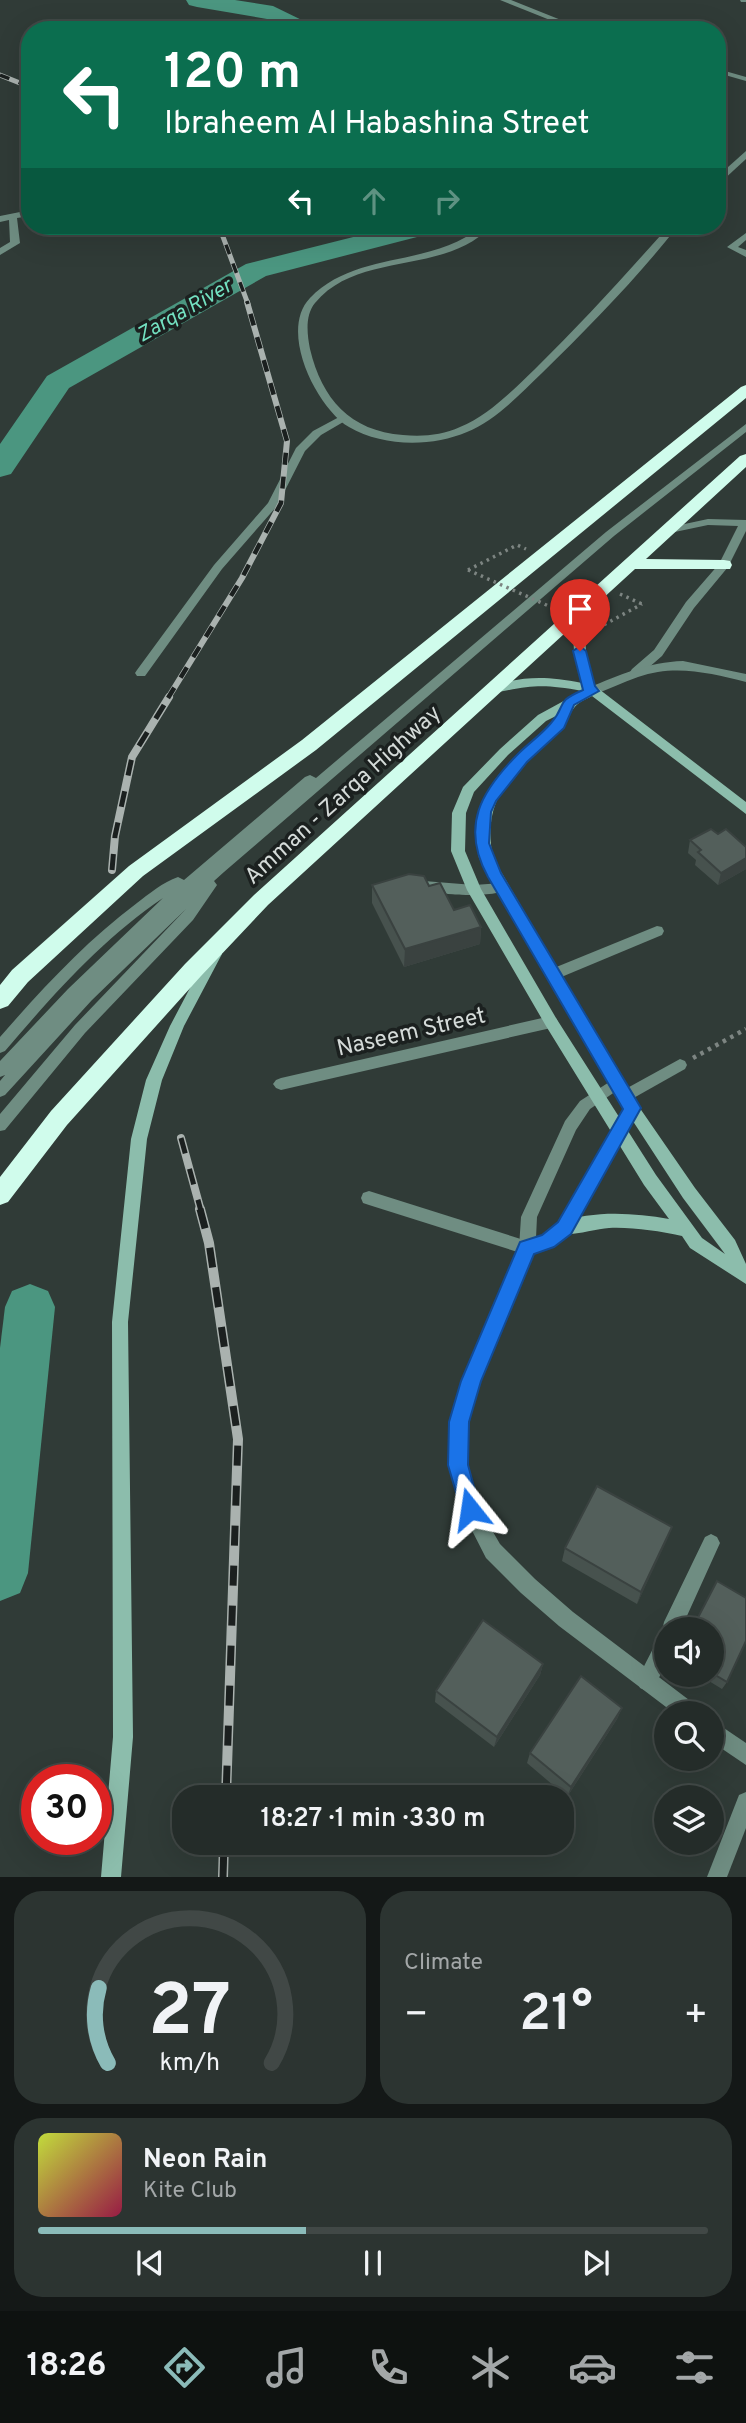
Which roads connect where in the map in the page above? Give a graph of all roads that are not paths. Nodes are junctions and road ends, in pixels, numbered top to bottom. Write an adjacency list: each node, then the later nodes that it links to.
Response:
1 (504, 0): 2 (street)
2 (552, 21)
3 (726, 73): 4 (street)
4 (746, 79)
5 (746, 155): 6 (street)
6 (726, 173)
7 (21, 216): 8 (street)
8 (13, 218): 9 (street); 13 (street)
9 (0, 219)
10 (477, 235): 16 (street)
11 (666, 235): 16 (street)
12 (746, 236): 14 (street)
13 (0, 252)
14 (746, 254)
15 (746, 390): 39 (highway)
16 (341, 419): 26 (street)
17 (746, 419): 32 (street)
18 (746, 427): 32 (street)
19 (746, 459): 21 (highway, Amman - Zarqa Highway)
20 (746, 523): 21 (street); 23 (street)
21 (670, 530): 22 (highway, Amman - Zarqa Highway)
22 (631, 564): 23 (highway); 24 (highway, Amman - Zarqa Highway)
23 (724, 565): 25 (street)
24 (578, 615): 28 (street); 29 (highway, Amman - Zarqa Highway)
25 (636, 672): 27 (street); 28 (street)
26 (141, 673)
27 (746, 678)
28 (591, 689): 29 (street); 30 (street); 31 (street)
29 (494, 690): 37 (highway, Amman - Zarqa Highway)
30 (569, 702): 34 (street); 35 (street)
31 (746, 809)
32 (214, 867): 41 (street); 43 (street); 45 (street); 48 (street)
33 (410, 884): 35 (street)
34 (502, 888): 35 (street); 38 (street)
35 (474, 890): 40 (street)
36 (657, 931): 38 (street)
37 (223, 939): 50 (highway, Amman - Zarqa Highway); 64 (street)
38 (554, 974): 47 (street)
39 (0, 1000)
40 (551, 1022): 44 (street, Naseem Street); 46 (street)
41 (0, 1047)
42 (680, 1065): 47 (street)
43 (0, 1071)
44 (281, 1084)
45 (0, 1091)
46 (596, 1096): 47 (street); 49 (street); 54 (street)
47 (625, 1096): 49 (street); 55 (street)
48 (0, 1125)
49 (618, 1132): 52 (street); 53 (street)
50 (2, 1194)
51 (369, 1198): 54 (street)
52 (565, 1228): 53 (street); 54 (street)
53 (685, 1230): 55 (street)
54 (527, 1248): 59 (street)
55 (744, 1272)
56 (711, 1543): 57 (street)
57 (677, 1617)
58 (654, 1666): 59 (street)
59 (647, 1681): 60 (street)
60 (674, 1701)
61 (724, 1739): 62 (street)
62 (746, 1755)
63 (746, 1802): 65 (street)
64 (111, 1877)
65 (718, 1877)

